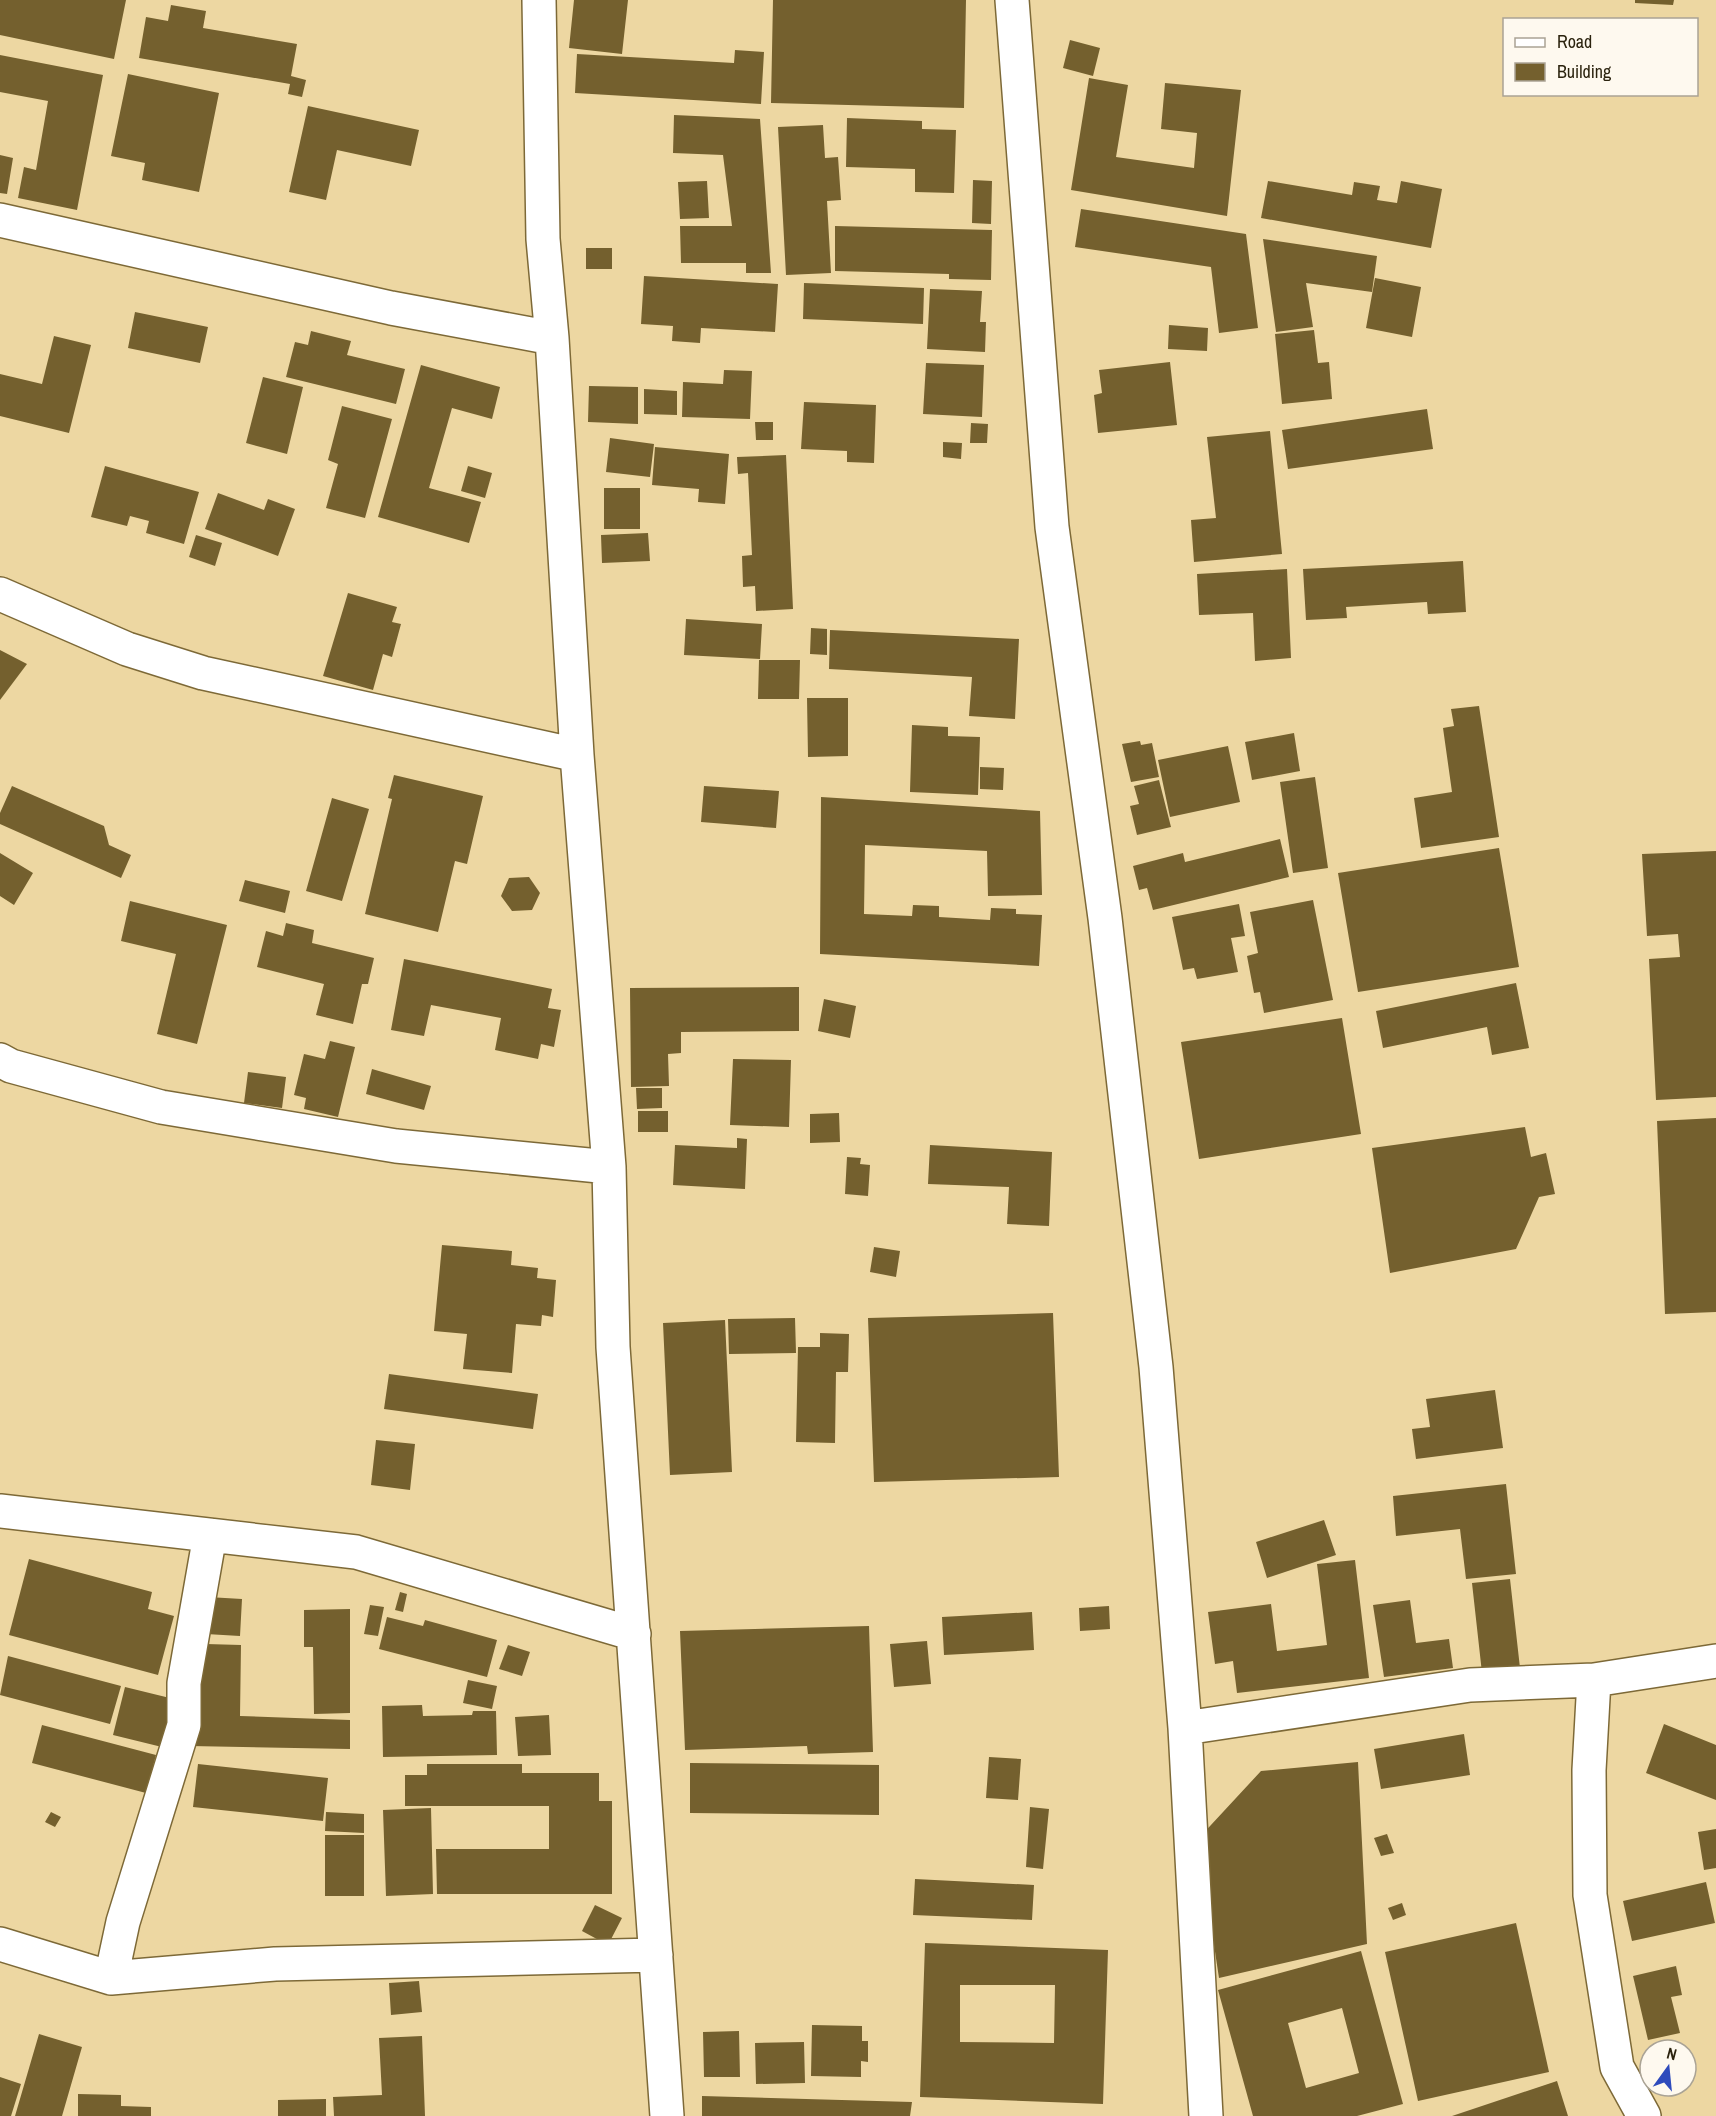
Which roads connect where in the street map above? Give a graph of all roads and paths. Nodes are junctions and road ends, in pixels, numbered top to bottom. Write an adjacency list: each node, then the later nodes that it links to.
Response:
1 (539, 0): 4 (street)
2 (1012, 0): 14 (street)
3 (0, 220): 4 (street)
4 (552, 338): 6 (street)
5 (0, 594): 6 (street)
6 (577, 754): 8 (street)
7 (0, 1060): 8 (street)
8 (609, 1167): 11 (street)
9 (0, 1511): 10 (street)
10 (210, 1536): 11 (street); 17 (street)
11 (634, 1634): 16 (street)
12 (1716, 1661): 13 (street)
13 (1594, 1680): 14 (street); 20 (street)
14 (1185, 1728): 19 (street)
15 (0, 1944): 17 (street)
16 (656, 1955): 17 (street); 18 (street)
17 (111, 1978)
18 (667, 2116)
19 (1206, 2116)
20 (1644, 2116)

